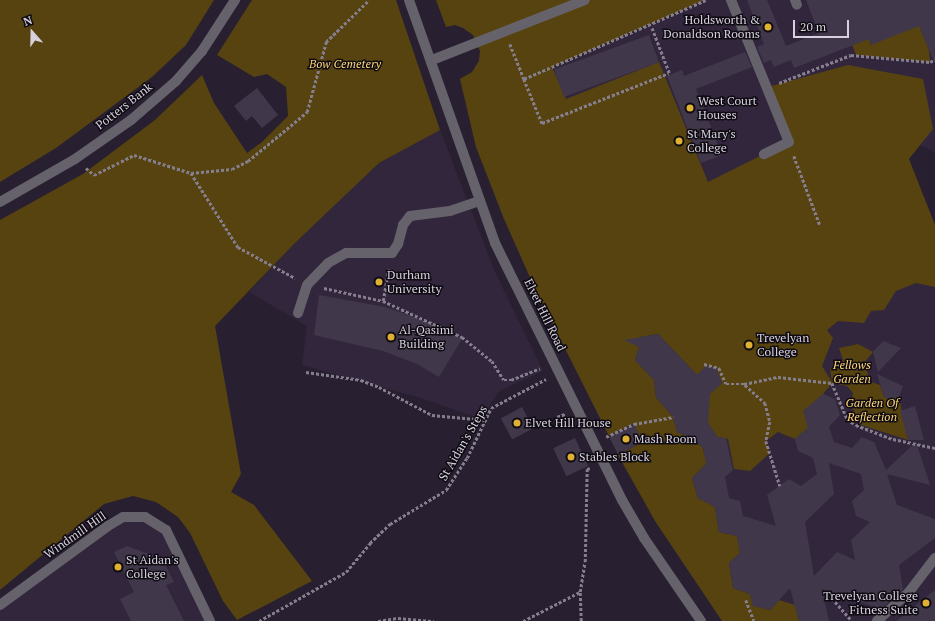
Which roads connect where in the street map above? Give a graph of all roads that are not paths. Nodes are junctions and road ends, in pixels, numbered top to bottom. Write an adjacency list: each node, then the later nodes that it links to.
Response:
1 (235, 0): 8 (street, Potters Bank)
2 (409, 0): 5 (street, Elvet Hill Road)
3 (585, 0): 5 (street)
4 (731, 0): 6 (street)
5 (432, 60): 7 (street, Elvet Hill Road)
6 (764, 154)
7 (479, 201): 9 (street); 13 (street, Elvet Hill Road)
8 (0, 202)
9 (298, 313)
10 (935, 558): 14 (street)
11 (0, 605): 12 (street, Windmill Hill)
12 (210, 621)
13 (701, 621)
14 (878, 621)

